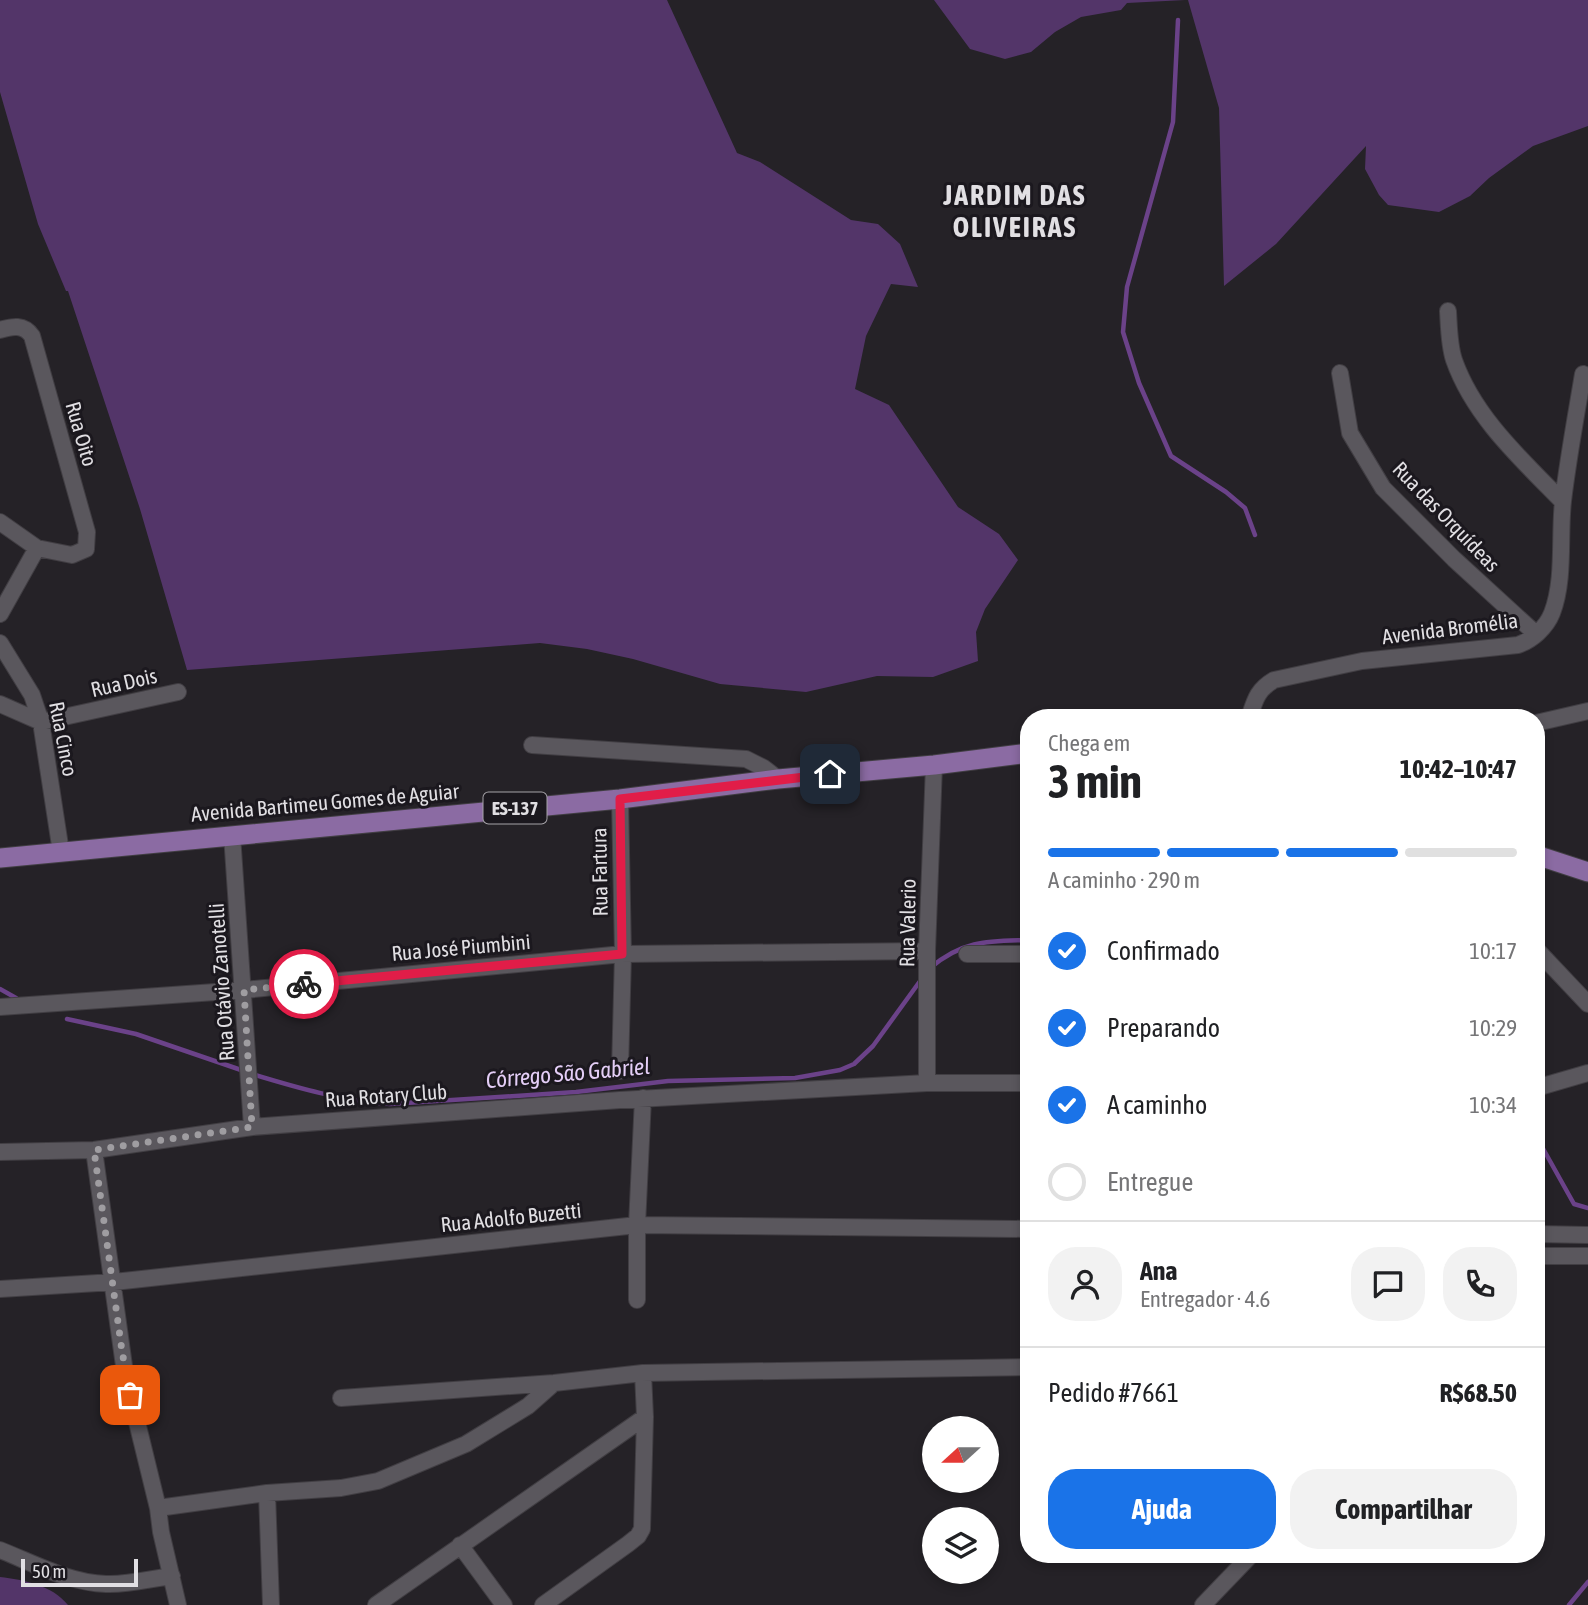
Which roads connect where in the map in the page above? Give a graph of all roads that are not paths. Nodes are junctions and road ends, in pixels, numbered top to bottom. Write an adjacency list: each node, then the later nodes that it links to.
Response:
1 (1448, 312): 5 (street)
2 (0, 330): 7 (street, Rua Oito)
3 (1586, 370): 5 (street, Avenida Bromélia)
4 (1340, 373): 9 (street, Rua das Orquídeas)
5 (1563, 502): 9 (street, Avenida Bromélia)
6 (0, 522): 7 (street)
7 (37, 548): 8 (street)
8 (0, 614)
9 (1536, 634): 13 (street, Avenida Bromélia)
10 (0, 643): 16 (street, Rua Cinco)
11 (178, 692): 16 (street, Rua Dois)
12 (0, 704): 16 (street)
13 (1252, 709)
14 (1588, 710): 15 (street)
15 (1545, 721)
16 (41, 722): 23 (street, Rua Cinco)
17 (532, 745): 20 (street)
18 (1020, 754): 19 (main road, Avenida Bartimeu Gomes de Aguiar / ES-137)
19 (934, 765): 20 (main road, Avenida Bartimeu Gomes de Aguiar / ES-137); 31 (street, Rua Valerio)
20 (778, 779): 21 (main road, Avenida Bartimeu Gomes de Aguiar / ES-137)
21 (620, 799): 22 (main road, Avenida Bartimeu Gomes de Aguiar / ES-137); 27 (street, Rua Fartura)
22 (232, 835): 23 (main road, Avenida Bartimeu Gomes de Aguiar / ES-137); 32 (street, Rua Otávio Zanotelli)
23 (61, 852): 24 (main road, Avenida Bartimeu Gomes de Aguiar / ES-137)
24 (0, 858)
25 (1545, 858): 26 (main road)
26 (1588, 872)
27 (622, 954): 31 (street, Rua José Piumbini); 32 (street, Rua José Piumbini); 35 (street, Rua Fartura)
28 (967, 954): 29 (street)
29 (1020, 954)
30 (1545, 960): 33 (street)
31 (927, 962): 37 (street, Rua Valerio)
32 (244, 990): 34 (street, Rua José Piumbini); 41 (street, Rua Otávio Zanotelli)
33 (1588, 1004)
34 (0, 1007)
35 (620, 1071)
36 (1588, 1073): 39 (street)
37 (927, 1083): 38 (street, Rua Rotary Club); 40 (street, Rua Rotary Club)
38 (1020, 1083)
39 (1545, 1085)
40 (643, 1098): 41 (street, Rua Rotary Club); 44 (street)
41 (252, 1127): 42 (street, Rua Rotary Club)
42 (94, 1150): 43 (street, Rua Rotary Club); 50 (street)
43 (0, 1152)
44 (637, 1225): 45 (street, Rua Adolfo Buzetti); 50 (street, Rua Adolfo Buzetti); 52 (street)
45 (1020, 1229)
46 (1545, 1234): 47 (street)
47 (1588, 1235)
48 (1545, 1256): 49 (street)
49 (1588, 1256)
50 (114, 1282): 51 (street, Rua Adolfo Buzetti); 59 (street)
51 (0, 1289)
52 (637, 1300)
53 (1020, 1367): 54 (street)
54 (643, 1373): 55 (street); 57 (street)
55 (554, 1383): 56 (street); 58 (street)
56 (341, 1398)
57 (645, 1417): 60 (street); 68 (street)
58 (267, 1493): 59 (street); 65 (street)
59 (158, 1508): 63 (street)
60 (460, 1545): 66 (street); 67 (street)
61 (0, 1550): 63 (street)
62 (1243, 1563): 69 (street)
63 (172, 1576): 64 (street)
64 (178, 1605)
65 (271, 1605)
66 (376, 1605)
67 (503, 1605)
68 (543, 1605)
69 (1203, 1605)

